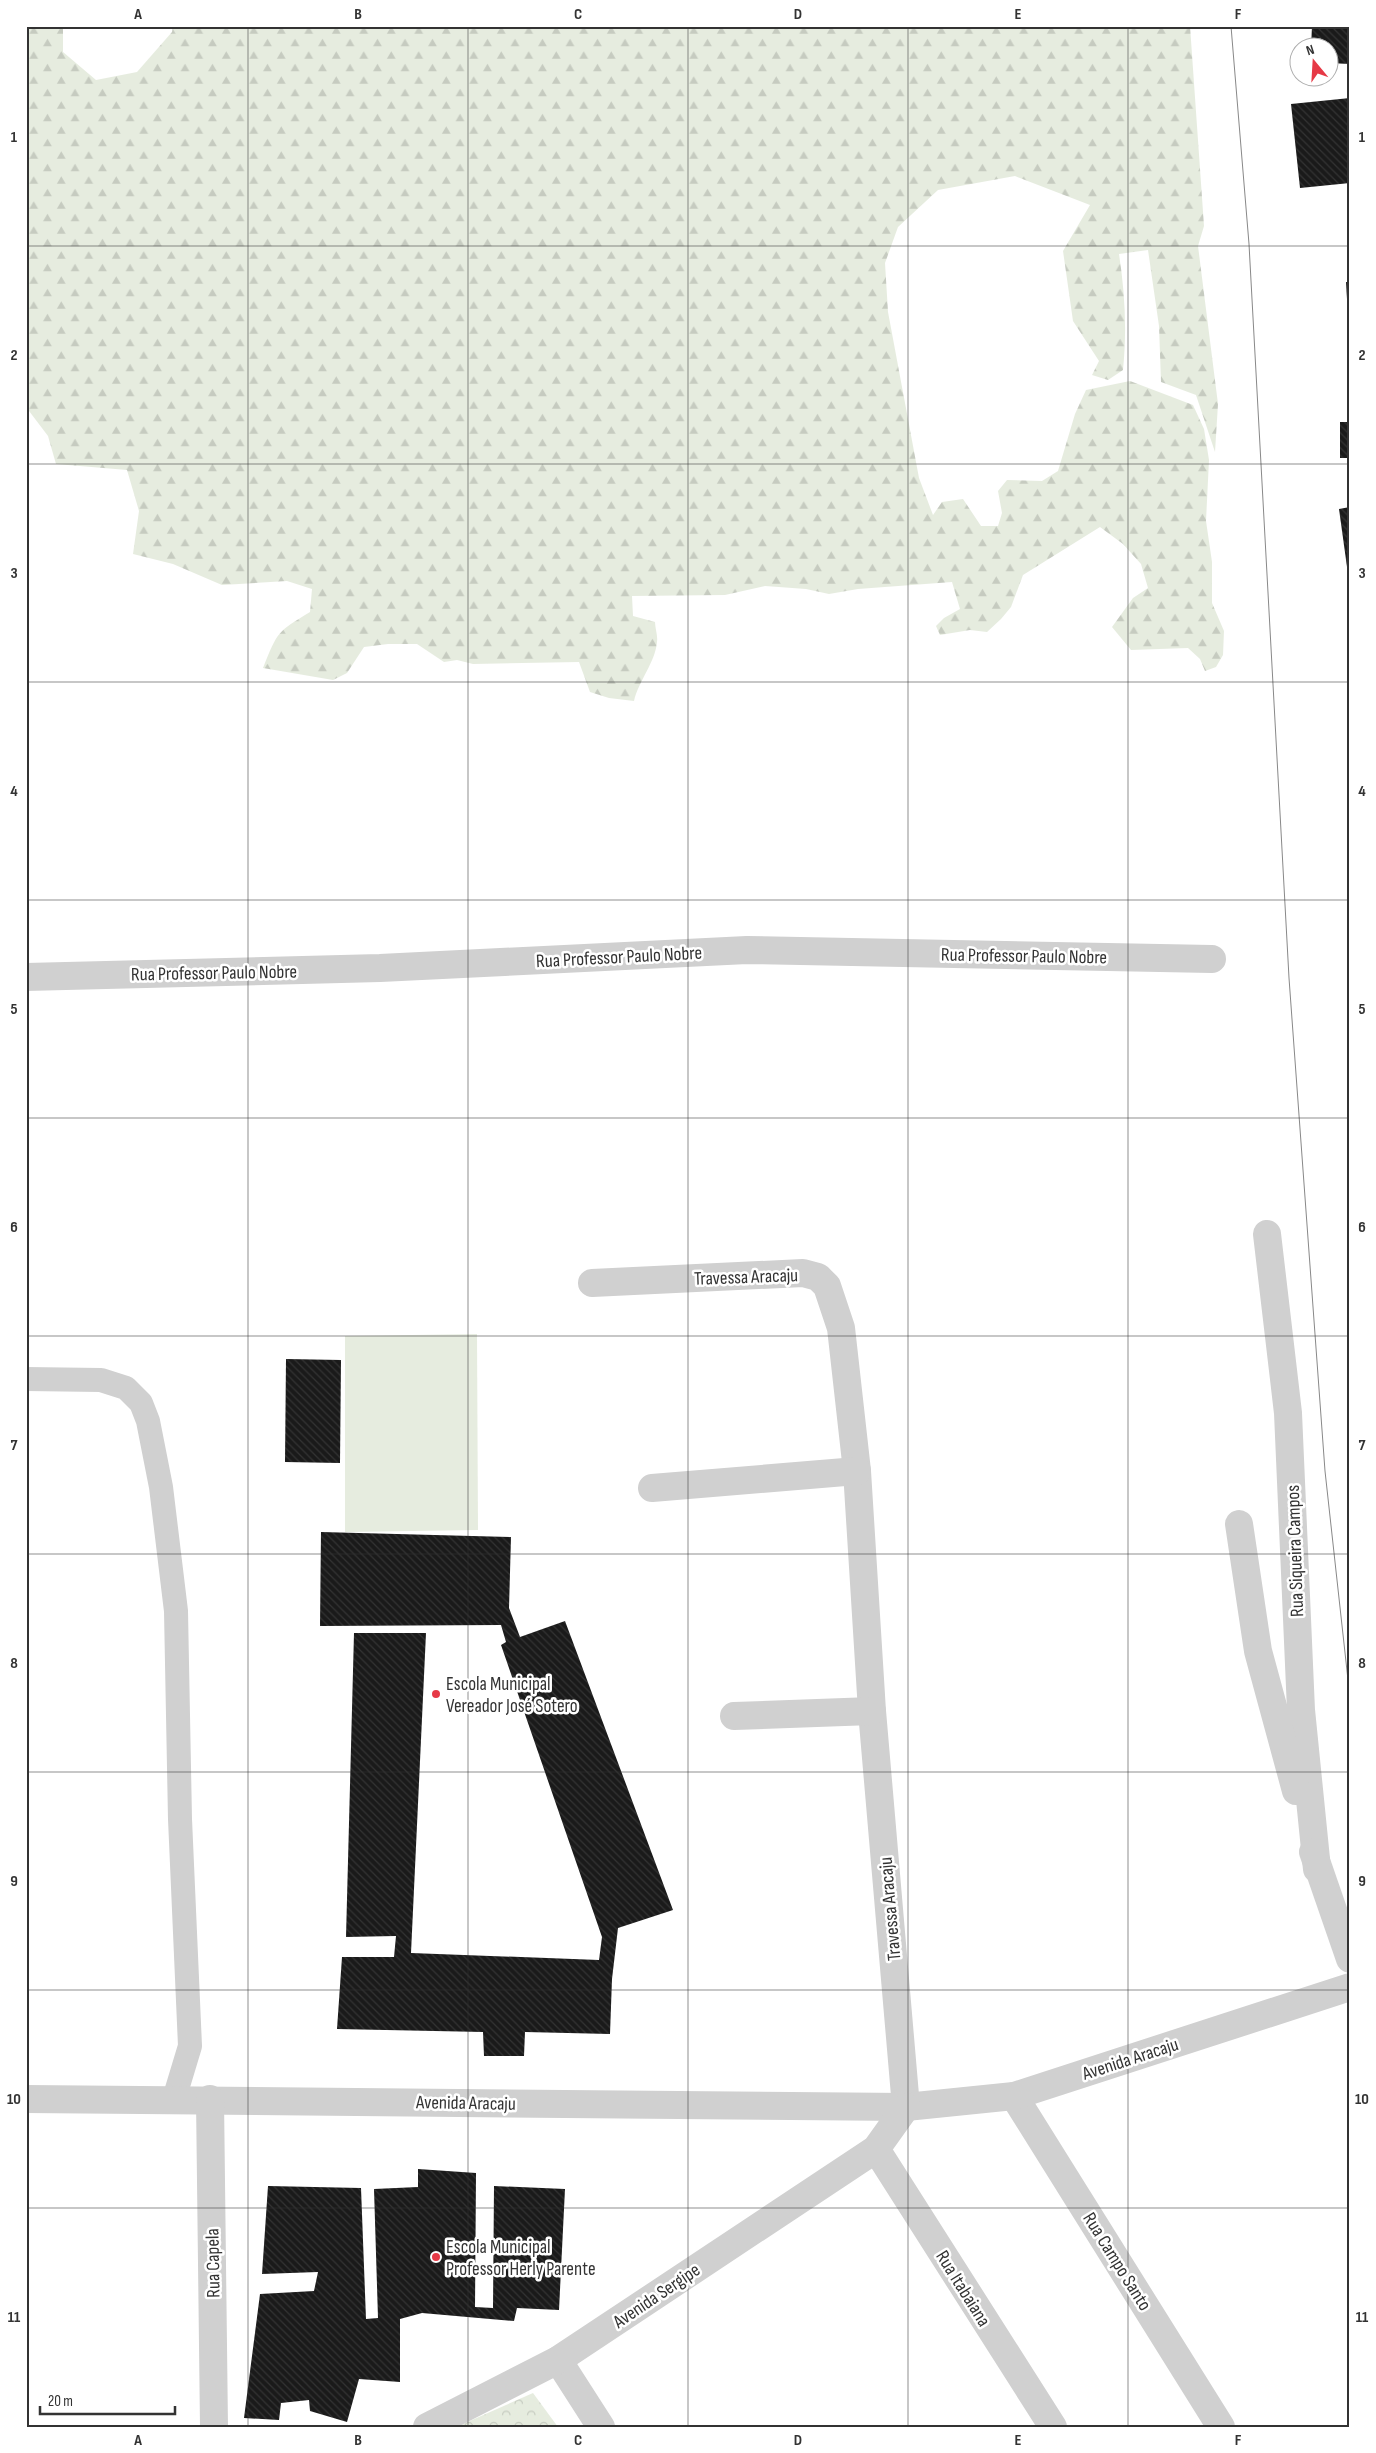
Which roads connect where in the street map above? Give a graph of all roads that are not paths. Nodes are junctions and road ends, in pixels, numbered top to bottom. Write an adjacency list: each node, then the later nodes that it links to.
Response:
1 (1212, 959): 2 (street, Rua Professor Paulo Nobre)
2 (26, 977)
3 (1267, 1234): 11 (street, Rua Siqueira Campos)
4 (592, 1283): 6 (street, Travessa Aracaju)
5 (26, 1379): 16 (lane)
6 (857, 1471): 7 (street); 9 (street, Travessa Aracaju)
7 (652, 1488)
8 (1239, 1524): 11 (street, Rua Siqueira Campos)
9 (872, 1711): 10 (street); 18 (street, Travessa Aracaju)
10 (734, 1716)
11 (1317, 1869): 12 (street, Rua Siqueira Campos)
12 (1350, 1959)
13 (1350, 1987): 14 (street, Avenida Aracaju)
14 (1014, 2096): 18 (street, Avenida Aracaju); 25 (street, Rua Campo Santo)
15 (26, 2099): 16 (street, Avenida Aracaju)
16 (174, 2099): 17 (street, Avenida Aracaju)
17 (210, 2099): 18 (street, Avenida Aracaju); 21 (street, Rua Capela)
18 (906, 2107): 19 (street)
19 (876, 2150): 20 (street, Avenida Sergipe); 24 (street, Rua Itabaiana)
20 (558, 2360): 22 (street, Avenida Sergipe); 23 (street)
21 (214, 2427)
22 (427, 2427)
23 (601, 2427)
24 (1053, 2427)
25 (1221, 2427)

